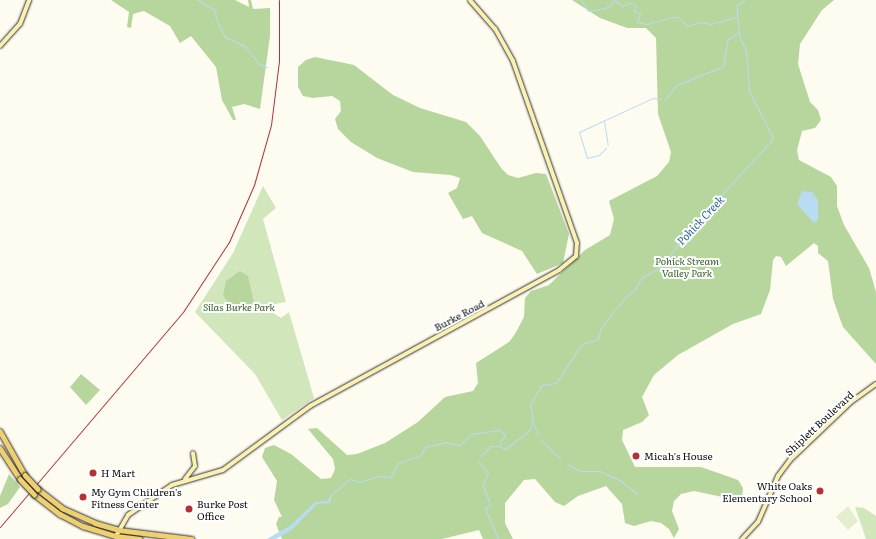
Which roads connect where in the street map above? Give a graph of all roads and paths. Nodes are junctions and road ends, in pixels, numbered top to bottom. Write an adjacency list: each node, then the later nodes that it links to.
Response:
1 (29, 0): 3 (street)
2 (470, 0): 8 (street, Burke Road)
3 (0, 46)
4 (876, 384): 13 (street, Shiplett Boulevard)
5 (0, 431): 9 (main road, bridge)
6 (0, 448): 10 (main road, bridge)
7 (193, 453): 8 (street)
8 (184, 480): 9 (street, Burke Road)
9 (119, 530): 10 (street, Burke Road); 12 (main road)
10 (116, 536): 11 (main road)
11 (140, 539)
12 (191, 539)
13 (742, 539)

